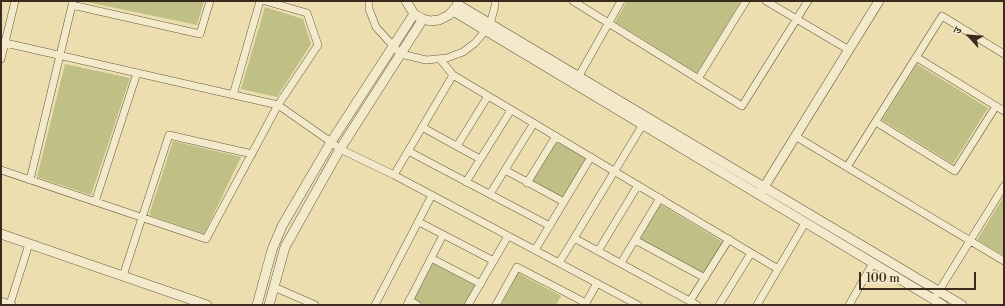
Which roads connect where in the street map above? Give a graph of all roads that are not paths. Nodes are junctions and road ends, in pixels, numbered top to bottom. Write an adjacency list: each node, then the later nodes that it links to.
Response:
1 (15, 1): 21 (street)
2 (210, 1): 14 (street)
3 (260, 1): 34 (street)
4 (265, 1): 36 (street)
5 (369, 1): 22 (street)
6 (406, 1): 16 (street)
7 (496, 1): 20 (street)
8 (573, 1): 19 (street)
9 (621, 1): 19 (street)
10 (746, 1): 32 (street)
11 (766, 1): 18 (street)
12 (808, 1): 18 (street)
13 (880, 1): 23 (street)
14 (73, 3): 26 (street)
15 (456, 6): 17 (street); 20 (street)
16 (414, 14): 17 (street); 22 (street)
17 (423, 19): 24 (street)
18 (797, 19): 23 (street); 32 (street)
19 (609, 23): 32 (street); 33 (street)
20 (488, 27): 28 (street); 33 (street)
21 (3, 43): 26 (street); 29 (street)
22 (394, 47): 24 (street); 46 (street)
23 (849, 50): 45 (street)
24 (401, 54): 28 (street); 48 (street)
25 (1004, 54): 27 (street)
26 (60, 56): 30 (street); 58 (street)
27 (916, 57): 37 (street); 41 (street)
28 (440, 58): 31 (street)
29 (1, 59)
30 (137, 74): 34 (street); 67 (street)
31 (452, 75): 35 (street); 43 (street)
32 (698, 79)
33 (576, 80): 40 (street)
34 (233, 95): 36 (street)
35 (488, 96): 38 (street); 47 (street)
36 (278, 105): 46 (street); 50 (street)
37 (996, 106): 39 (street); 41 (street)
38 (511, 110): 42 (street); 52 (street)
39 (1004, 111)
40 (645, 122): 56 (street); 63 (street)
41 (876, 122): 53 (street)
42 (534, 123): 44 (street); 55 (street)
43 (422, 127): 47 (street); 49 (street)
44 (556, 136): 51 (street); 60 (street)
45 (795, 136): 53 (street); 63 (street)
46 (332, 142): 48 (street); 105 (street)
47 (457, 146): 52 (street)
48 (340, 149): 57 (street); 95 (street)
49 (408, 151): 57 (street); 59 (street)
50 (252, 154): 69 (street); 69 (street)
51 (591, 157): 56 (street); 68 (street)
52 (480, 159): 59 (street)
53 (847, 167): 79 (street)
54 (1, 170): 58 (street)
55 (505, 170): 60 (street); 64 (street)
56 (615, 172): 61 (street); 76 (street)
57 (394, 175): 65 (street)
58 (30, 180): 67 (street)
59 (466, 182): 64 (street)
60 (527, 183): 68 (street)
61 (638, 185): 66 (street); 82 (street)
62 (1004, 186): 79 (street)
63 (761, 191): 71 (street); 96 (street)
64 (490, 194): 72 (street)
65 (432, 195): 70 (street); 75 (street)
66 (660, 198): 77 (street); 78 (street)
67 (95, 202): 69 (street)
68 (564, 202): 72 (street)
69 (142, 218): 91 (street)
70 (418, 222): 74 (street); 108 (street)
71 (805, 223): 89 (street); 90 (street)
72 (550, 226): 81 (street)
73 (1, 234): 80 (street)
74 (443, 235): 84 (street); 85 (street)
75 (508, 236): 81 (street); 85 (street)
76 (574, 238): 82 (street); 87 (street)
77 (729, 239): 83 (street); 92 (street)
78 (634, 240): 88 (street); 92 (street)
79 (970, 241): 86 (street); 96 (street)
80 (29, 244): 91 (street); 103 (street)
81 (535, 250): 87 (street)
82 (598, 251): 88 (street)
83 (751, 253): 90 (street); 112 (street)
84 (431, 258): 94 (street); 100 (street)
85 (494, 261): 94 (street)
86 (1004, 261)
87 (560, 263): 93 (street)
88 (621, 263): 101 (street)
89 (873, 263): 97 (street); 114 (street)
90 (778, 269): 113 (street)
91 (123, 276): 99 (street)
92 (705, 278): 101 (street)
93 (597, 283): 102 (street); 111 (street)
94 (481, 284): 110 (street)
95 (274, 287): 106 (street); 107 (street)
96 (939, 291): 97 (street); 116 (street)
97 (934, 300): 115 (street)
98 (2, 303): 103 (street)
99 (195, 303): 104 (street)
100 (408, 303): 109 (street)
101 (694, 303)
102 (633, 304)
103 (11, 305)
104 (207, 305)
105 (257, 305)
106 (269, 305)
107 (315, 305)
108 (375, 305)
109 (418, 305)
110 (468, 305)
111 (496, 305)
112 (719, 305)
113 (757, 305)
114 (849, 305)
115 (943, 305)
116 (962, 305)

